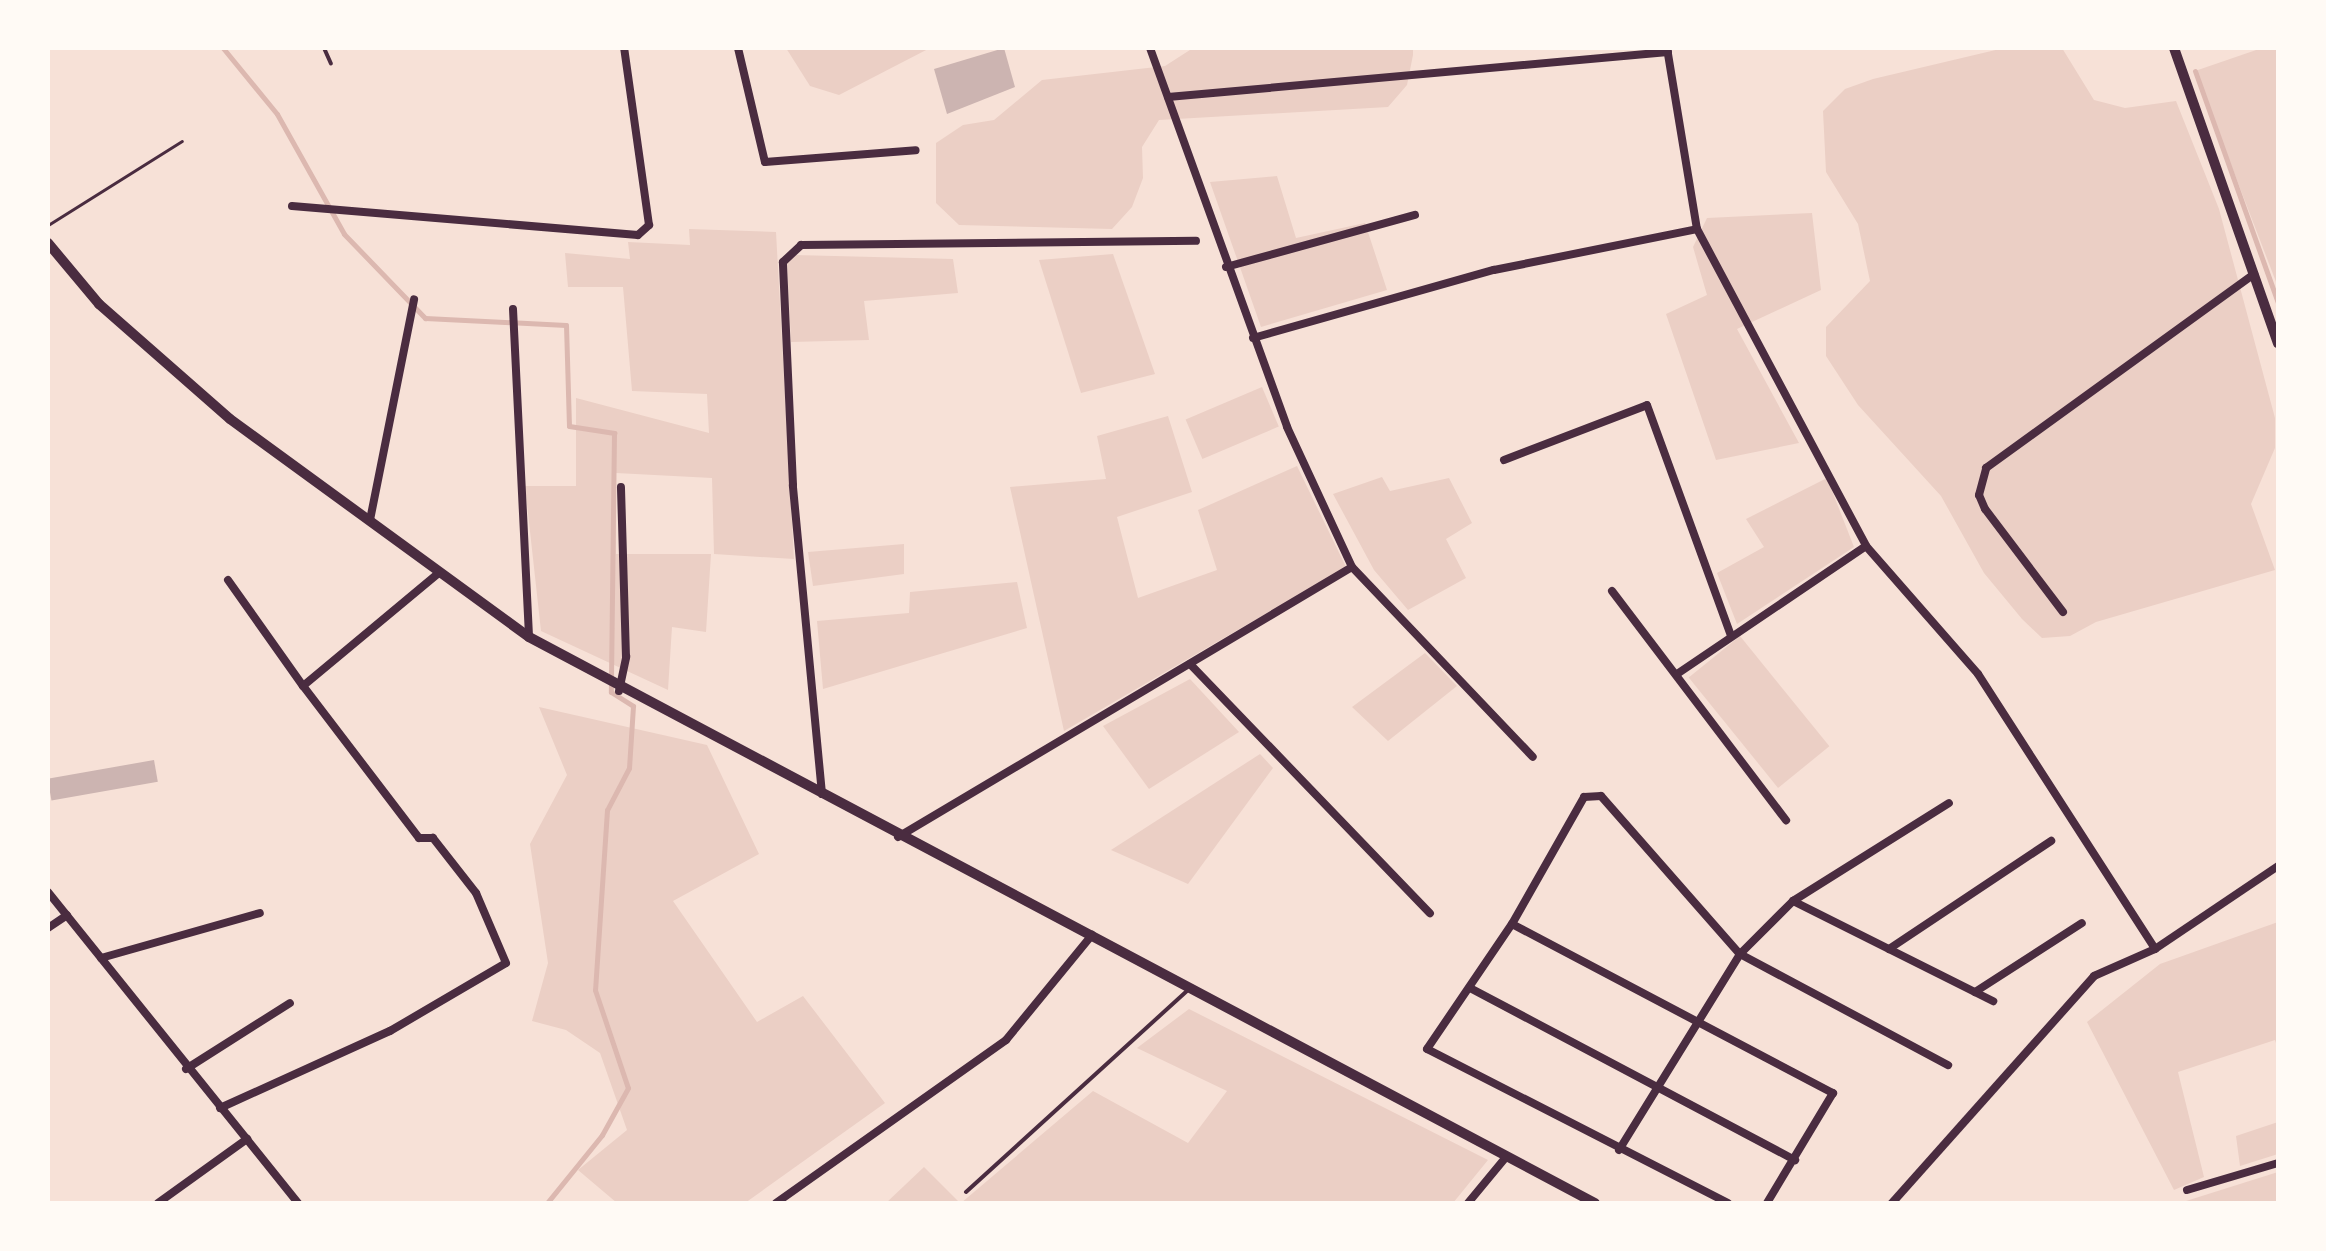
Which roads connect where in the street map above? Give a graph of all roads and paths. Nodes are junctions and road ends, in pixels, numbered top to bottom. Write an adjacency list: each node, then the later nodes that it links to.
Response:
1 (324, 48): 7 (lane)
2 (624, 48): 11 (street)
3 (738, 48): 10 (street)
4 (1150, 48): 8 (street)
5 (2174, 48): 18 (street)
6 (1668, 50): 8 (street); 14 (street)
7 (331, 64)
8 (1168, 97): 17 (street)
9 (182, 141): 13 (path)
10 (916, 150)
11 (292, 206)
12 (1415, 215): 17 (street)
13 (48, 225)
14 (1697, 229): 21 (street); 26 (street)
15 (1196, 241): 39 (street)
16 (48, 243): 25 (street)
17 (1226, 267): 21 (street)
18 (2254, 274): 22 (street); 31 (street)
19 (414, 299): 25 (street)
20 (513, 309): 33 (street)
21 (1253, 338): 27 (street)
22 (2278, 343)
23 (1504, 460): 32 (street)
24 (621, 487): 37 (street)
25 (370, 520): 28 (street)
26 (1866, 546): 32 (street); 55 (street)
27 (1352, 567): 34 (street); 38 (street)
28 (440, 572): 33 (street); 36 (street)
29 (228, 580): 36 (street)
30 (1612, 591): 35 (street)
31 (2063, 612)
32 (1731, 636): 35 (street)
33 (529, 637): 37 (street)
34 (1190, 664): 42 (street); 48 (street)
35 (1677, 674): 41 (street)
36 (303, 686): 67 (street)
37 (617, 690): 39 (street)
38 (1533, 757)
39 (823, 797): 42 (street)
40 (1949, 803): 46 (street)
41 (1786, 820)
42 (897, 837): 53 (street)
43 (2051, 841): 54 (street)
44 (2278, 866): 55 (street)
45 (48, 892): 49 (street)
46 (1793, 901): 54 (street); 56 (street)
47 (260, 913): 57 (street)
48 (1430, 913)
49 (67, 915): 52 (street); 57 (street)
50 (2082, 923): 60 (street)
51 (1512, 924): 56 (street); 59 (street); 63 (street)
52 (48, 928)
53 (1092, 935): 58 (street); 77 (street)
54 (1889, 949): 60 (street)
55 (2155, 949): 82 (street)
56 (1740, 954): 63 (street); 64 (street)
57 (101, 958): 65 (street)
58 (1191, 988): 70 (street); 74 (lane)
59 (1470, 988): 66 (street); 69 (street)
60 (1975, 992): 61 (street)
61 (1993, 1001)
62 (290, 1003): 65 (street)
63 (1697, 1025): 66 (street); 71 (street)
64 (1948, 1065)
65 (186, 1069): 67 (street)
66 (1659, 1086): 69 (street); 71 (street)
67 (220, 1108): 68 (street)
68 (247, 1139): 75 (street); 76 (street)
69 (1619, 1150): 80 (street)
70 (1506, 1157): 78 (street); 79 (street)
71 (1795, 1160): 81 (street)
72 (2278, 1163): 73 (street)
73 (2187, 1190)
74 (966, 1192)
75 (158, 1203)
76 (298, 1203)
77 (776, 1203)
78 (1468, 1203)
79 (1595, 1203)
80 (1728, 1203)
81 (1767, 1203)
82 (1892, 1203)

